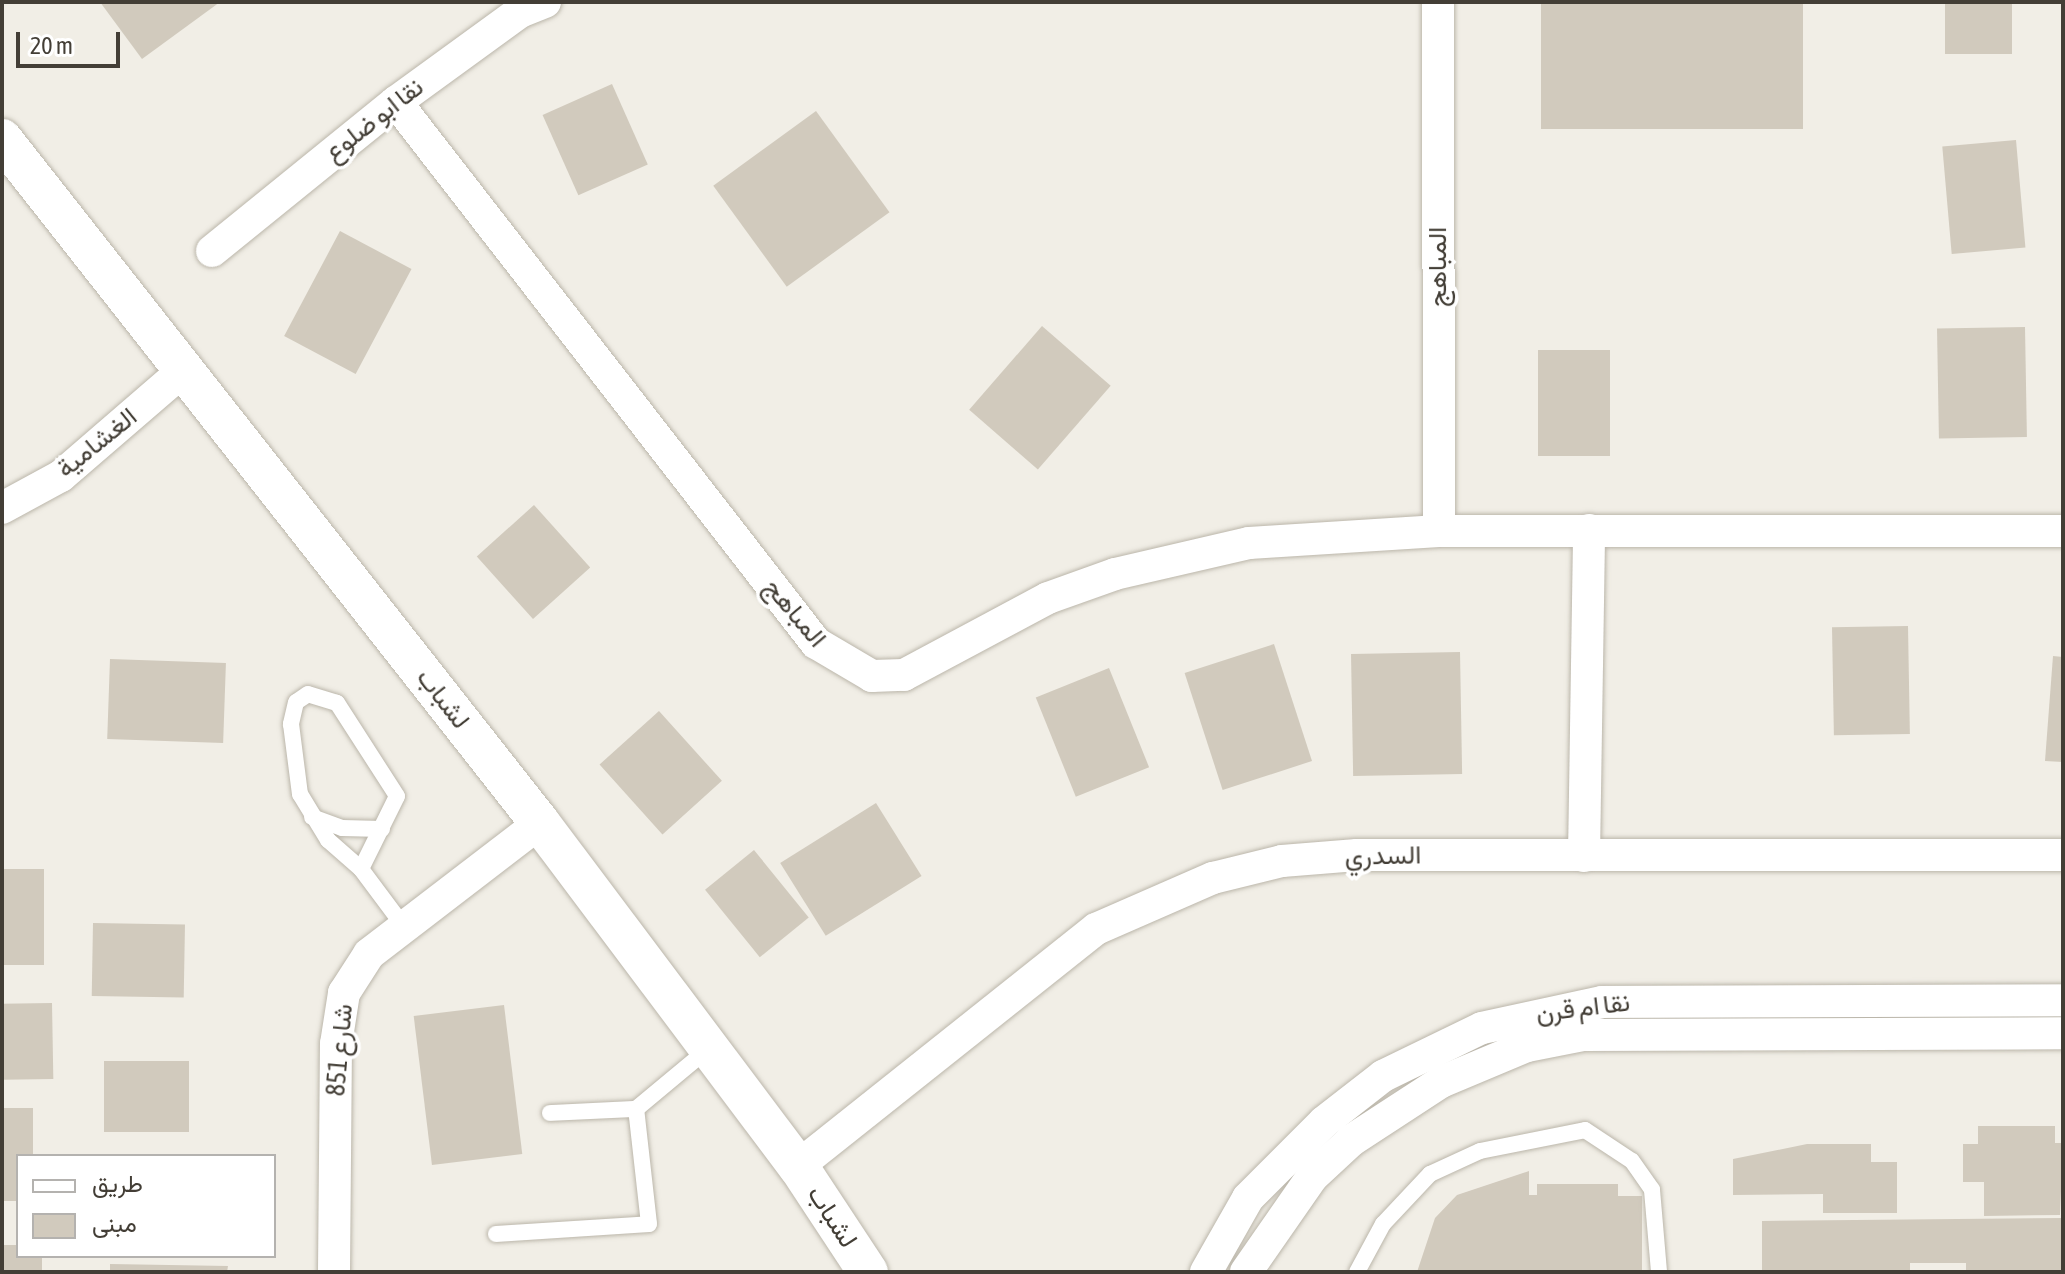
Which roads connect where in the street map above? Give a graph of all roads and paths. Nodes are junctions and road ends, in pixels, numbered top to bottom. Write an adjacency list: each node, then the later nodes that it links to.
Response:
1 (545, 2): 3 (street, نقا ابو ضلوع)
2 (1438, 2): 9 (street, المباهج)
3 (396, 102): 5 (street, نقا ابو ضلوع); 9 (street, المباهج)
4 (2, 139): 6 (street, لشباب)
5 (212, 251)
6 (185, 369): 7 (street, الغشامية); 12 (street, لشباب)
7 (2, 508)
8 (1589, 530): 9 (street, المباهج); 10 (street, المباهج); 15 (street)
9 (1439, 531)
10 (2063, 531)
11 (312, 817): 13 (lane); 13 (lane); 16 (lane)
12 (540, 823): 17 (street, شارع 851); 20 (street, لشباب)
13 (382, 829): 16 (lane)
14 (2063, 855): 15 (street, السدري)
15 (1584, 856): 23 (street, السدري)
16 (361, 869): 17 (lane)
17 (405, 928): 25 (street, شارع 851)
18 (2063, 1000): 27 (street, نقا ام قرن)
19 (2063, 1033): 28 (street, نقا ام قرن)
20 (708, 1049): 21 (lane); 23 (street, لشباب)
21 (636, 1109): 22 (lane); 24 (lane)
22 (550, 1113)
23 (798, 1166): 26 (street, لشباب)
24 (496, 1234)
25 (334, 1272)
26 (868, 1272)
27 (1206, 1272)
28 (1246, 1272)
29 (1357, 1272): 30 (lane)
30 (1659, 1272)

